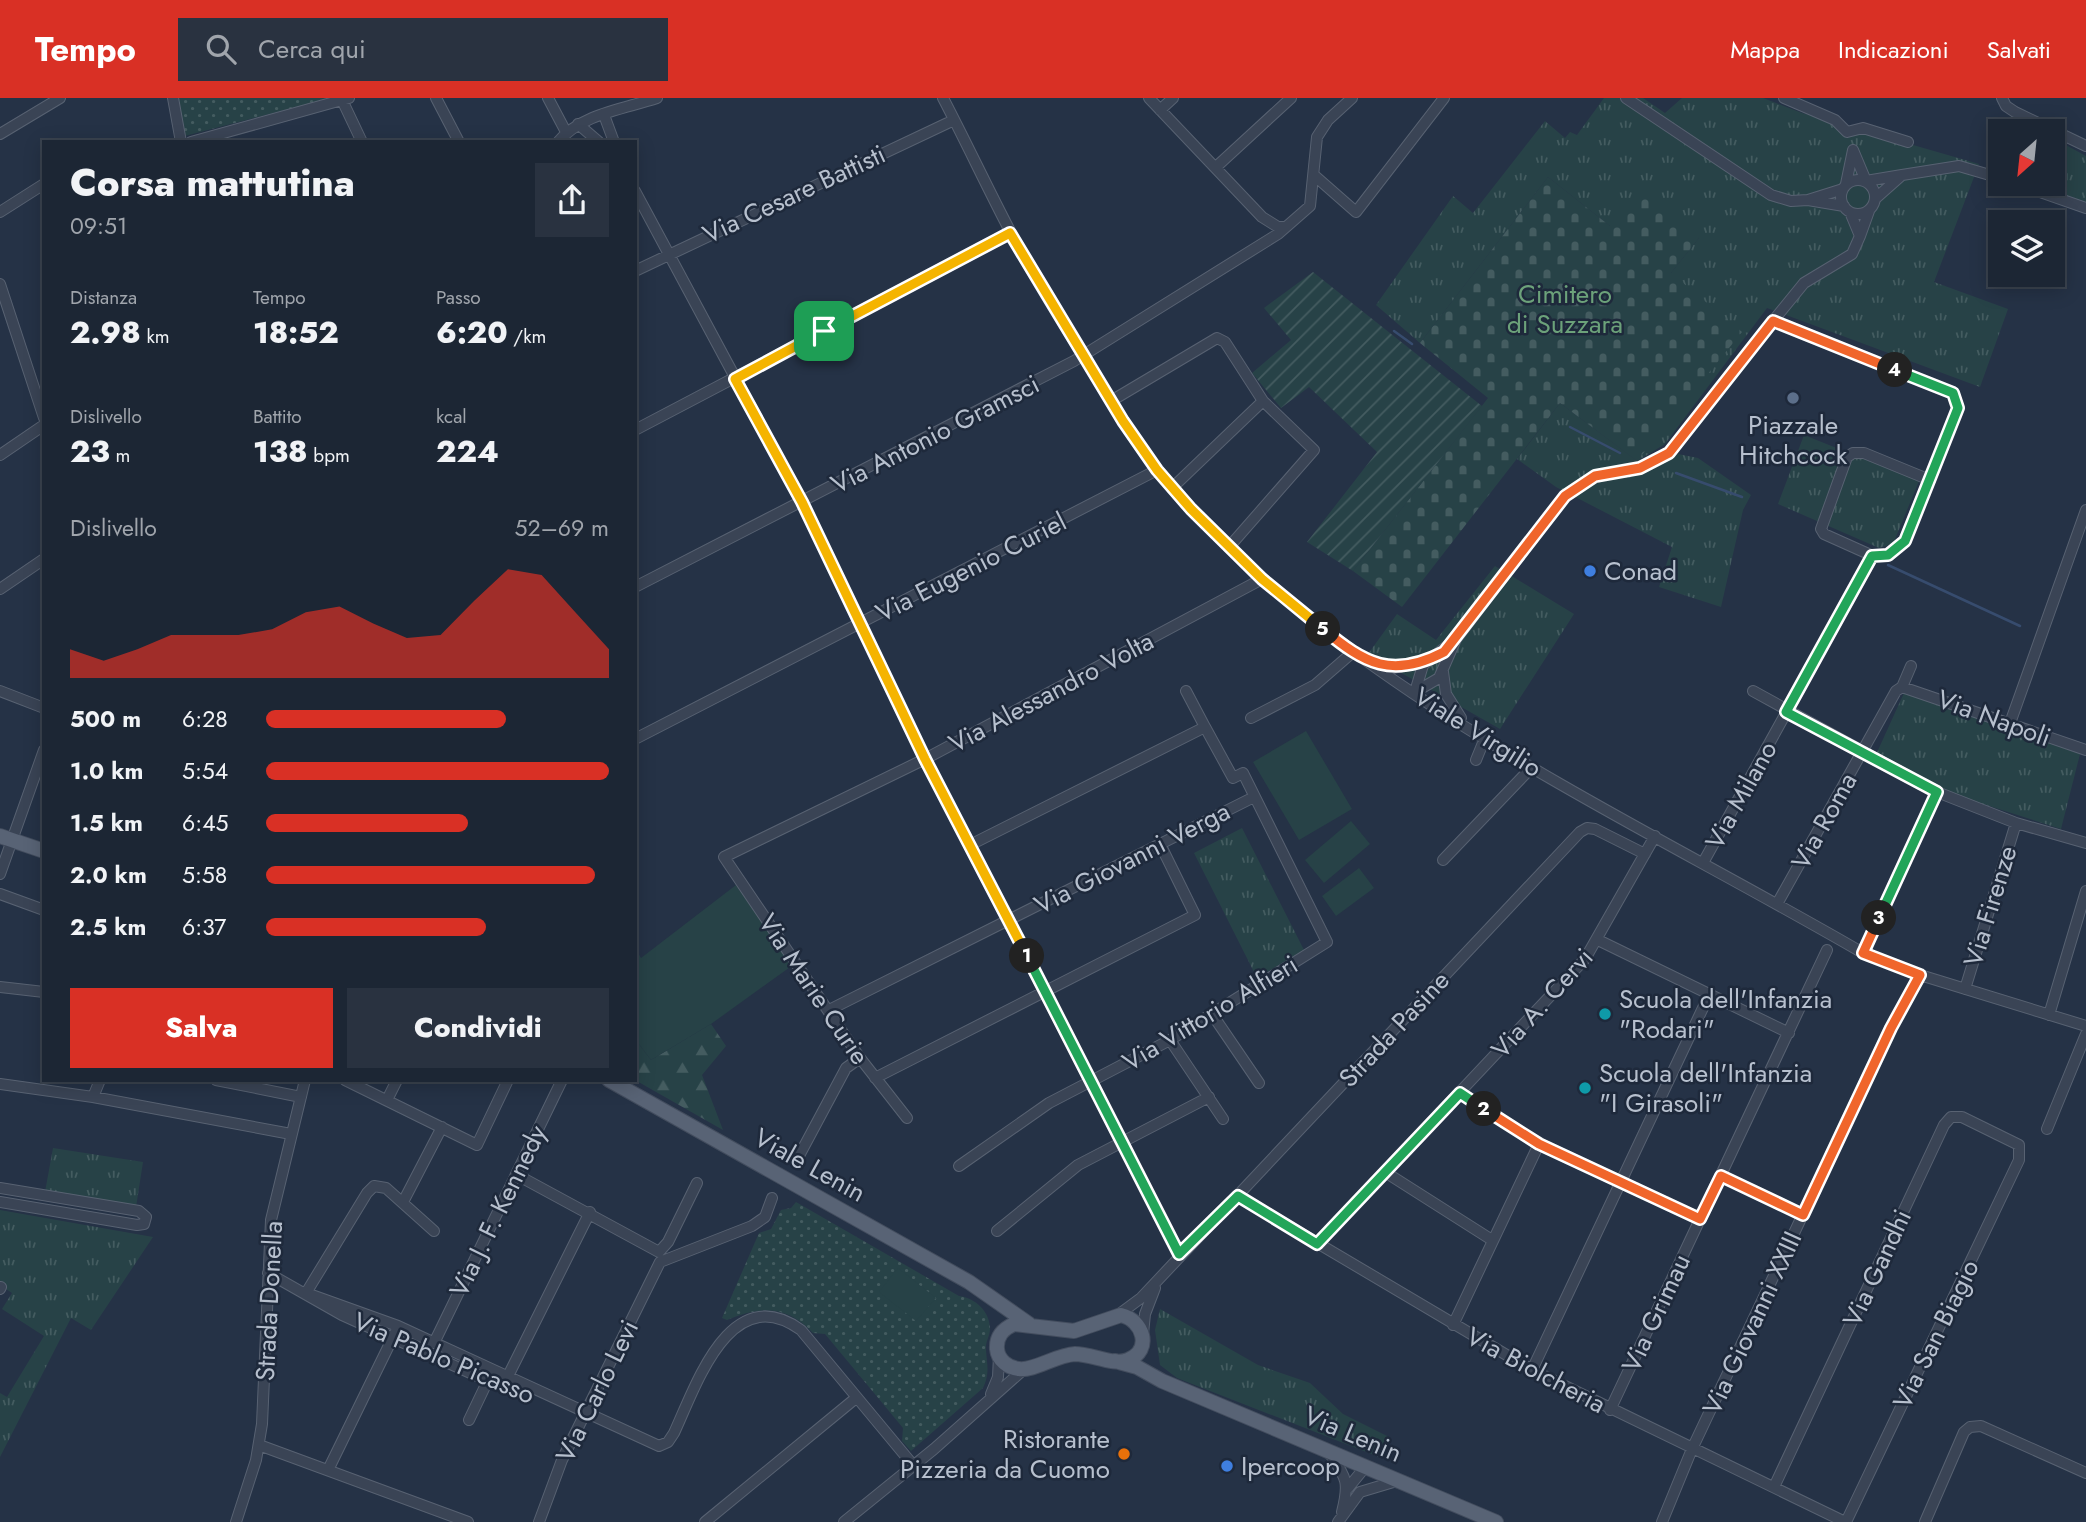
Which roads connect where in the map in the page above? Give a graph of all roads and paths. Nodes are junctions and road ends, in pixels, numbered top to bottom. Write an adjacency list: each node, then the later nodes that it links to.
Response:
1 (60, 98): 22 (street)
2 (173, 98): 23 (street)
3 (436, 98): 26 (street)
4 (548, 98): 20 (street)
5 (657, 98): 17 (street)
6 (943, 98): 18 (street, Viale Virgilio)
7 (1149, 98): 16 (street)
8 (1173, 98): 16 (street)
9 (1291, 98): 33 (street)
10 (1352, 98): 36 (street, Via Antonio Gramsci)
11 (1444, 98): 36 (street)
12 (1626, 98): 43 (street)
13 (1784, 98): 21 (street)
14 (2002, 98): 31 (street)
15 (346, 100): 24 (street); 25 (street)
16 (1160, 110): 33 (street)
17 (604, 115): 19 (street); 29 (street)
18 (954, 120): 49 (street, Viale Virgilio); 51 (street, Via Cesare Battisti)
19 (578, 124): 20 (street); 28 (street)
20 (566, 132): 27 (street)
21 (1847, 132): 30 (street); 32 (street)
22 (0, 134)
23 (181, 140)
24 (198, 140)
25 (361, 140)
26 (458, 140)
27 (560, 140)
28 (597, 140)
29 (613, 140)
30 (1908, 142)
31 (2086, 146)
32 (1853, 150): 37 (street); 39 (street)
33 (1216, 167): 48 (street)
34 (1988, 174): 35 (street)
35 (1902, 175): 37 (street); 42 (street)
36 (1315, 176): 48 (street, Via Antonio Gramsci)
37 (1866, 181): 39 (street); 42 (street)
38 (42, 185): 47 (street)
39 (1844, 186): 43 (street); 45 (street)
40 (637, 195): 51 (street)
41 (2052, 196): 44 (street)
42 (1876, 198): 46 (street)
43 (1808, 200): 45 (street)
44 (2086, 208)
45 (1847, 209): 46 (street); 50 (street)
46 (1869, 211): 50 (street)
47 (0, 212)
48 (1285, 227): 55 (street, Via Antonio Gramsci)
49 (1010, 233): 55 (street, Viale Virgilio); 56 (street)
50 (1860, 236): 54 (street)
51 (667, 254): 52 (street, Via Cesare Battisti); 56 (street)
52 (637, 270)
53 (0, 284): 59 (street)
54 (1773, 321): 64 (street); 75 (street)
55 (1082, 354): 57 (street, Viale Virgilio); 66 (street, Via Antonio Gramsci)
56 (735, 379): 61 (street); 66 (street)
57 (1111, 401): 58 (street); 63 (street, Viale Virgilio)
58 (1263, 401): 65 (street); 68 (street)
59 (42, 412)
60 (42, 426): 62 (street)
61 (637, 429)
62 (0, 455)
63 (1157, 470): 65 (street, Viale Virgilio); 74 (street, Via Eugenio Curiel)
64 (1930, 480): 69 (street); 69 (street)
65 (1172, 488): 68 (street, Viale Virgilio)
66 (802, 502): 72 (street, Via Antonio Gramsci); 74 (street)
67 (2086, 510): 89 (street)
68 (1229, 547): 71 (street, Viale Virgilio)
69 (1872, 556): 87 (street, Via Milano)
70 (42, 560): 73 (street)
71 (1262, 579): 76 (street, Viale Virgilio); 97 (street, Via Alessandro Volta)
72 (637, 586)
73 (0, 589)
74 (860, 625): 92 (street, Via Eugenio Curiel); 97 (street)
75 (1456, 639): 77 (street); 80 (street)
76 (1353, 652): 78 (street, Viale Virgilio); 88 (street)
77 (1432, 658): 78 (street); 85 (street)
78 (1369, 662): 85 (street, Viale Virgilio)
79 (1910, 666): 81 (street, Via Roma)
80 (1443, 670): 85 (street); 91 (street)
81 (1902, 687): 89 (street, Via Napoli); 95 (street, Via Roma)
82 (0, 691): 86 (street)
83 (1186, 691): 90 (street)
84 (1753, 691): 87 (street)
85 (1415, 692): 91 (street, Viale Virgilio)
86 (42, 707)
87 (1786, 712): 95 (street); 112 (street, Via Milano)
88 (1251, 718)
89 (2009, 726): 94 (street, Via Napoli)
90 (1205, 727): 101 (street); 107 (street)
91 (1469, 728): 93 (street, Viale Virgilio)
92 (637, 738)
93 (1485, 738): 98 (street); 99 (street, Viale Virgilio)
94 (2086, 750)
95 (1861, 753): 100 (street); 116 (street, Via Roma)
96 (42, 755): 104 (street)
97 (925, 759): 107 (street); 110 (street, Via Alessandro Volta)
98 (1476, 760)
99 (1532, 767): 103 (street, Viale Virgilio); 111 (street)
100 (1937, 792): 102 (street); 121 (street)
101 (1254, 797): 106 (street, Via Giovanni Verga); 129 (street, Via Vittorio Alfieri)
102 (2016, 823): 105 (street); 124 (street, Via Firenze)
103 (1655, 836): 109 (street, Via A. Cervi); 112 (street, Viale Virgilio)
104 (6, 838): 108 (main road); 113 (street)
105 (2086, 843)
106 (1160, 844): 118 (street, Via Giovanni Verga); 126 (street)
107 (970, 845): 118 (street)
108 (42, 850)
109 (1645, 854): 119 (street, Via A. Cervi); 170 (street, Strada Pasine)
110 (724, 857): 128 (street, Via Marie Curie)
111 (1443, 860)
112 (1704, 862): 116 (street, Viale Virgilio)
113 (0, 874)
114 (2086, 891): 130 (street)
115 (0, 894): 117 (street)
116 (1777, 904): 121 (street, Viale Virgilio)
117 (42, 909)
118 (1009, 920): 126 (street); 128 (street, Via Giovanni Verga)
119 (1598, 940): 127 (street); 149 (street, Via A. Cervi)
120 (1827, 950): 132 (street, Via Grimau)
121 (1863, 953): 122 (street, Viale Virgilio)
122 (1920, 975): 124 (street, Viale Virgilio); 175 (street, Via Giovanni XXIII)
123 (0, 987): 125 (street)
124 (1965, 989): 130 (street, Viale Virgilio)
125 (42, 992)
126 (1045, 992): 137 (street); 146 (street)
127 (1710, 993): 132 (street); 167 (street)
128 (829, 1010): 135 (street, Via Marie Curie)
129 (1212, 1014): 134 (street, Via Vittorio Alfieri); 147 (street)
130 (2049, 1015): 131 (street, Viale Virgilio)
131 (2086, 1026)
132 (1789, 1033): 166 (street, Via Grimau)
133 (2086, 1034): 157 (street)
134 (1170, 1040): 146 (street, Via Vittorio Alfieri); 152 (street)
135 (860, 1058): 137 (street, Via Marie Curie); 162 (street)
136 (0, 1078): 148 (street)
137 (875, 1078): 154 (street, Via Marie Curie)
138 (99, 1082): 150 (street)
139 (226, 1082): 151 (street)
140 (304, 1082): 151 (street, Strada Donella)
141 (349, 1082): 153 (street)
142 (396, 1082): 153 (street)
143 (507, 1082): 156 (street)
144 (561, 1082): 165 (street, Via J. F. Kennedy)
145 (613, 1082): 186 (main road, Viale Lenin)
146 (1091, 1082): 159 (street); 163 (street, Via Vittorio Alfieri)
147 (1259, 1083)
148 (0, 1085): 150 (street)
149 (1460, 1093): 160 (street); 164 (street, Via A. Cervi)
150 (93, 1097): 158 (street)
151 (300, 1097): 158 (street, Strada Donella)
152 (1209, 1097): 155 (street); 159 (street)
153 (387, 1100): 156 (street)
154 (907, 1118)
155 (1223, 1119)
156 (442, 1127): 173 (street)
157 (2047, 1129)
158 (290, 1134): 183 (street, Strada Donella)
159 (1121, 1142): 178 (street); 181 (street)
160 (1539, 1144): 167 (street); 179 (street)
161 (2019, 1145): 215 (street, Via Gandhi); 225 (street, Via San Biagio)
162 (800, 1154)
163 (959, 1166)
164 (1385, 1172): 179 (street); 180 (street, Via A. Cervi)
165 (517, 1175): 174 (street); 193 (street, Via J. F. Kennedy)
166 (1721, 1176): 175 (street); 176 (street, Via Grimau)
167 (1621, 1182): 176 (street); 198 (street)
168 (697, 1183): 182 (street, Via Carlo Levi)
169 (0, 1188): 172 (street)
170 (1238, 1196): 180 (street, Via Biolcheria); 181 (street, Strada Pasine)
171 (772, 1199): 182 (street)
172 (0, 1202)
173 (403, 1202): 177 (street); 185 (street)
174 (590, 1212): 182 (street); 200 (street)
175 (1803, 1215): 209 (street, Via Giovanni XXIII)
176 (1700, 1219): 204 (street, Via Grimau)
177 (435, 1231)
178 (998, 1231)
179 (1492, 1240): 189 (street)
180 (1317, 1244): 189 (street, Via Biolcheria)
181 (1179, 1254): 184 (street, Strada Pasine)
182 (659, 1257): 205 (street, Via Carlo Levi)
183 (268, 1273): 185 (street, Via Pablo Picasso); 207 (street, Strada Donella)
184 (1159, 1279): 187 (street); 191 (street)
185 (306, 1293): 190 (street, Via Pablo Picasso); 190 (street, Via Pablo Picasso)
186 (985, 1294): 188 (main road, Viale Lenin); 192 (main road)
187 (1118, 1315): 188 (main road); 191 (main road)
188 (1029, 1324): 192 (main road)
189 (1453, 1325): 198 (street, Via Biolcheria)
190 (394, 1336): 193 (street, Via Pablo Picasso); 195 (street, Via Pablo Picasso); 212 (street)
191 (1143, 1338): 196 (main road); 201 (main road, Via Lenin)
192 (998, 1339): 194 (main road)
193 (434, 1343): 195 (street); 199 (street, Via Pablo Picasso)
194 (999, 1355): 197 (main road); 202 (street)
195 (438, 1358): 199 (street, Via Pablo Picasso)
196 (1115, 1362): 197 (main road, Via Lenin); 201 (main road, Via Lenin)
197 (1023, 1370): 202 (street)
198 (1532, 1370): 204 (street, Via Biolcheria)
199 (491, 1374): 200 (street, Via Pablo Picasso); 205 (street, Via Pablo Picasso); 206 (street)
200 (508, 1376): 205 (street, Via Pablo Picasso)
201 (1190, 1391): 208 (main road, Via Lenin)
202 (989, 1397): 210 (street)
203 (856, 1398): 205 (street, Via Pablo Picasso); 210 (street, Via Pablo Picasso); 221 (street)
204 (1610, 1410): 209 (street, Via Biolcheria)
205 (585, 1414): 220 (street, Via Carlo Levi)
206 (468, 1420)
207 (259, 1445): 212 (street); 218 (street, Strada Donella)
208 (1326, 1448): 211 (main road, Via Lenin); 216 (street)
209 (1692, 1449): 215 (street, Via Biolcheria); 224 (street, Via Giovanni XXIII)
210 (913, 1465): 222 (street)
211 (1366, 1466): 214 (main road, Via Lenin); 216 (street)
212 (328, 1470): 219 (street)
213 (2086, 1473): 226 (street)
214 (1400, 1480): 216 (street); 223 (main road, Via Lenin)
215 (1774, 1487): 225 (street, Via Biolcheria)
216 (1354, 1490): 217 (street)
217 (1339, 1520)
218 (236, 1522)
219 (468, 1522)
220 (539, 1522)
221 (705, 1522)
222 (844, 1522)
223 (1496, 1522)
224 (1662, 1522)
225 (1846, 1522)
226 (1925, 1522)

